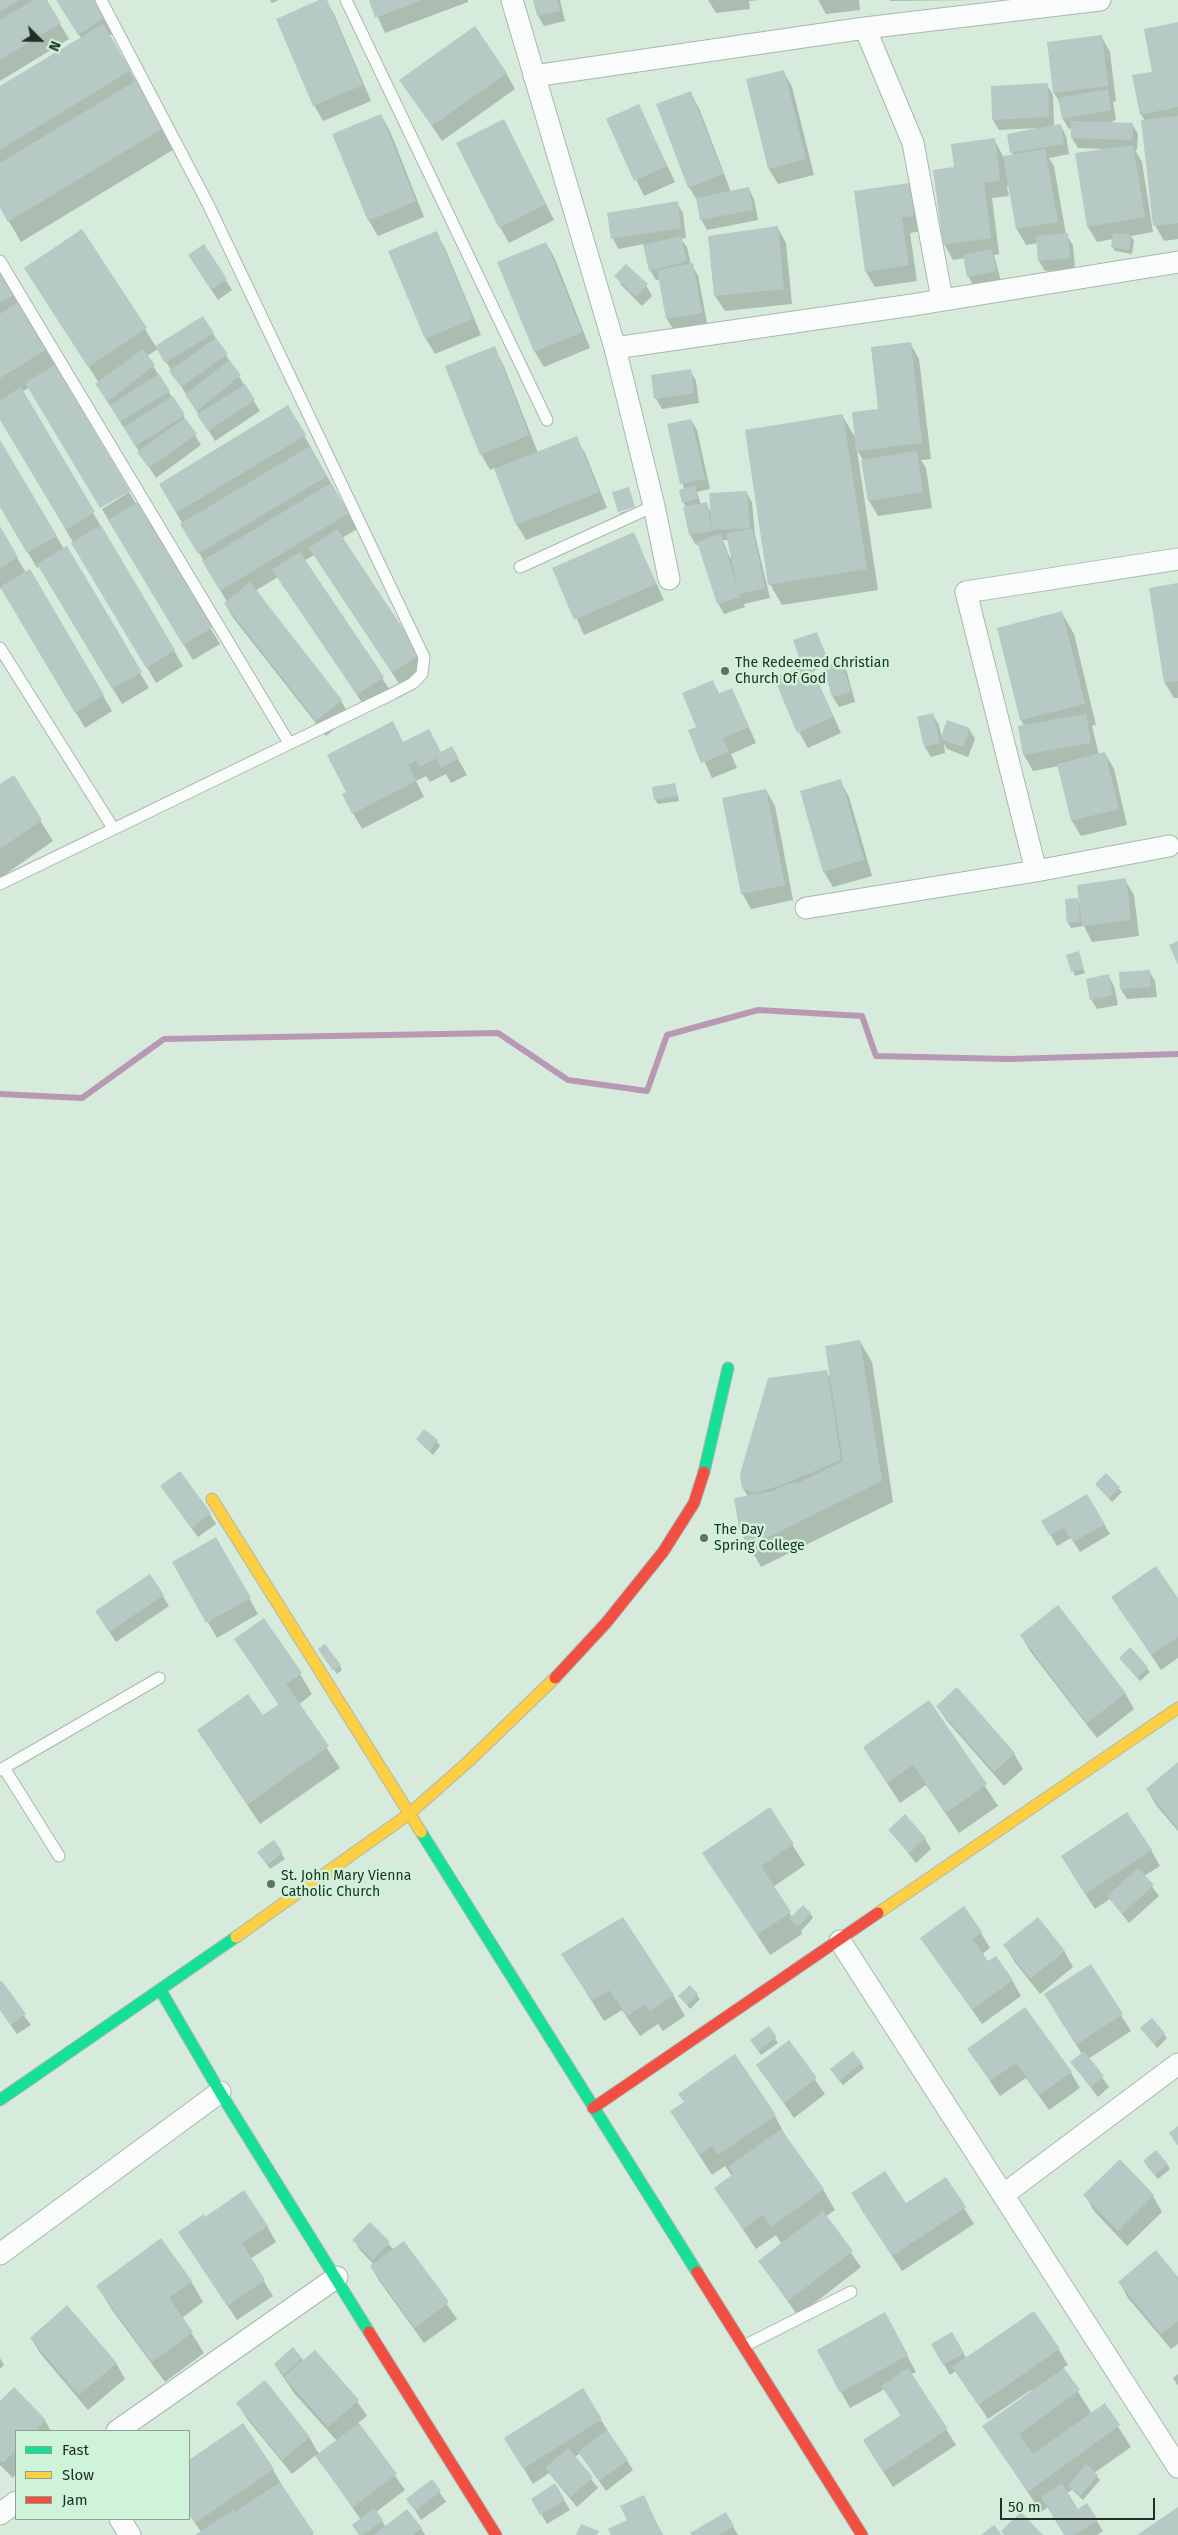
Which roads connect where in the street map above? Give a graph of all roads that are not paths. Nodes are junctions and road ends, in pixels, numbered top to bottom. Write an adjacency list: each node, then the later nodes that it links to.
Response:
1 (101, 0): 17 (lane)
2 (346, 0): 11 (lane)
3 (512, 0): 6 (street)
4 (1100, 0): 5 (street)
5 (865, 28): 6 (street); 9 (street)
6 (534, 76): 10 (street)
7 (0, 261): 17 (lane)
8 (1178, 262): 9 (street)
9 (942, 299): 10 (street)
10 (615, 348): 12 (street)
11 (547, 420)
12 (654, 506): 14 (lane); 15 (street)
13 (1178, 559): 20 (street)
14 (520, 567)
15 (669, 579)
16 (0, 648): 18 (lane)
17 (289, 744): 18 (lane)
18 (113, 828): 21 (lane)
19 (1169, 846): 20 (street)
20 (1036, 871): 22 (street)
21 (0, 884)
22 (806, 908)
23 (728, 1368): 28 (street)
24 (212, 1499): 28 (street)
25 (159, 1678): 27 (lane)
26 (1178, 1708): 30 (street)
27 (2, 1769): 29 (lane)
28 (409, 1814): 31 (street); 35 (street)
29 (59, 1856)
30 (840, 1941): 35 (street); 36 (street)
31 (161, 1991): 33 (street); 34 (street)
32 (1178, 2064): 36 (street)
33 (220, 2092): 37 (street); 38 (street)
34 (0, 2100)
35 (593, 2108): 40 (street)
36 (1003, 2195): 42 (street)
37 (0, 2254)
38 (337, 2278): 41 (street); 47 (street)
39 (852, 2292): 40 (lane)
40 (743, 2347): 48 (street)
41 (118, 2430)
42 (1178, 2467)
43 (15, 2503): 44 (street)
44 (0, 2514)
45 (121, 2520): 46 (street)
46 (130, 2535)
47 (496, 2535)
48 (862, 2535)

